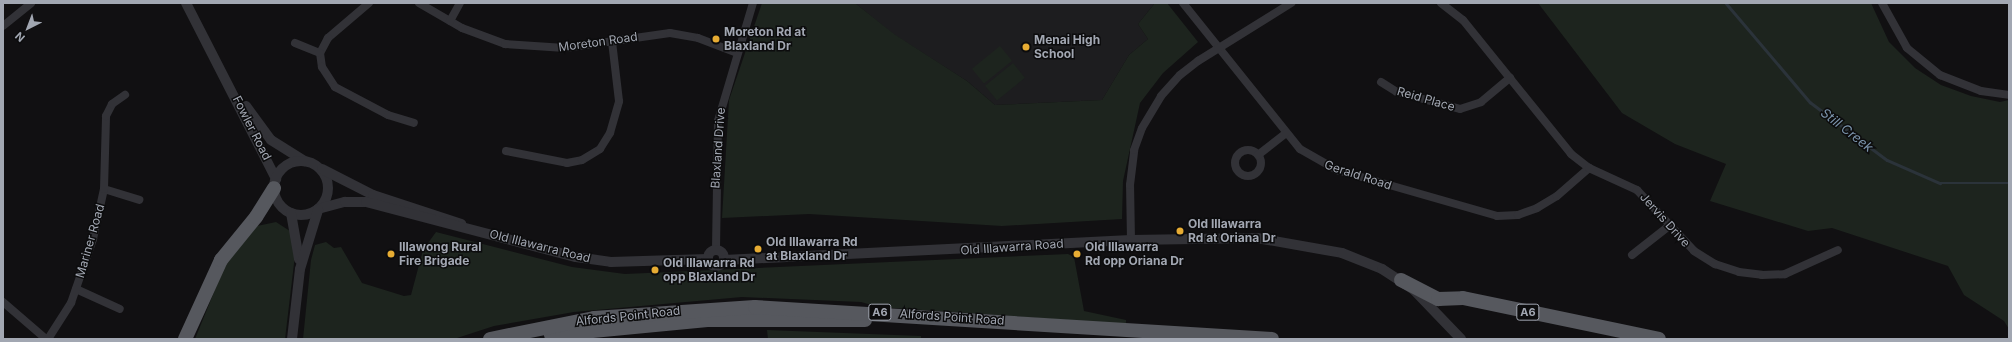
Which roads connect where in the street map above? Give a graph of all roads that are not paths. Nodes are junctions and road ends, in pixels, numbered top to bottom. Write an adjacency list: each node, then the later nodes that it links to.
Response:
1 (31, 3): 12 (street)
2 (186, 3): 18 (street, Fowler Road)
3 (369, 3): 17 (street)
4 (419, 3): 11 (street, Moreton Road)
5 (460, 3): 11 (street)
6 (753, 3): 16 (street, Blaxland Drive)
7 (1183, 3): 15 (street, Gerald Road)
8 (1291, 3): 15 (street)
9 (1441, 3): 19 (street, Jervis Drive)
10 (1882, 3): 22 (street)
11 (450, 21): 13 (street, Moreton Road)
12 (3, 26)
13 (612, 41): 16 (street, Moreton Road); 25 (street)
14 (295, 43): 17 (street)
15 (1219, 48): 24 (street, Gerald Road); 37 (street)
16 (735, 52): 38 (street, Blaxland Drive)
17 (320, 53): 23 (street)
18 (226, 78): 27 (street, Fowler Road); 30 (street, Fowler Road)
19 (1510, 78): 20 (street, Reid Place); 29 (street, Jervis Drive)
20 (1381, 82)
21 (125, 94): 31 (street, Mariner Road)
22 (2009, 95)
23 (414, 123)
24 (1286, 132): 26 (street); 29 (street, Gerald Road)
25 (506, 151)
26 (1258, 155)
27 (305, 161): 28 (street); 30 (street)
28 (319, 167): 33 (street); 36 (street, Old Illawarra Road)
29 (1589, 168): 35 (street, Jervis Drive)
30 (275, 184): 34 (street); 49 (highway)
31 (104, 189): 32 (street); 45 (street, Mariner Road)
32 (139, 200)
33 (318, 210): 34 (street); 36 (street, Old Illawarra Road); 43 (street)
34 (292, 213): 43 (street)
35 (1669, 226): 39 (street, Jervis Drive); 40 (street)
36 (468, 228): 41 (street, Old Illawarra Road)
37 (1131, 240): 42 (street, Old Illawarra Road); 44 (street, Old Illawarra Road)
38 (716, 249): 41 (street); 42 (street)
39 (1838, 250)
40 (1632, 255)
41 (708, 259): 42 (street)
42 (724, 260)
43 (300, 269): 50 (street)
44 (1401, 280): 55 (street, Old Illawarra Road); 56 (highway, A6)
45 (76, 289): 47 (street); 48 (street, Mariner Road)
46 (3, 302): 48 (street)
47 (120, 309)
48 (47, 339)
49 (184, 339)
50 (292, 339)
51 (490, 339): 54 (highway, Alfords Point Road / A6)
52 (532, 339): 53 (highway, Alfords Point Road / A6)
53 (1147, 339)
54 (1272, 339)
55 (1461, 339)
56 (1659, 339)

